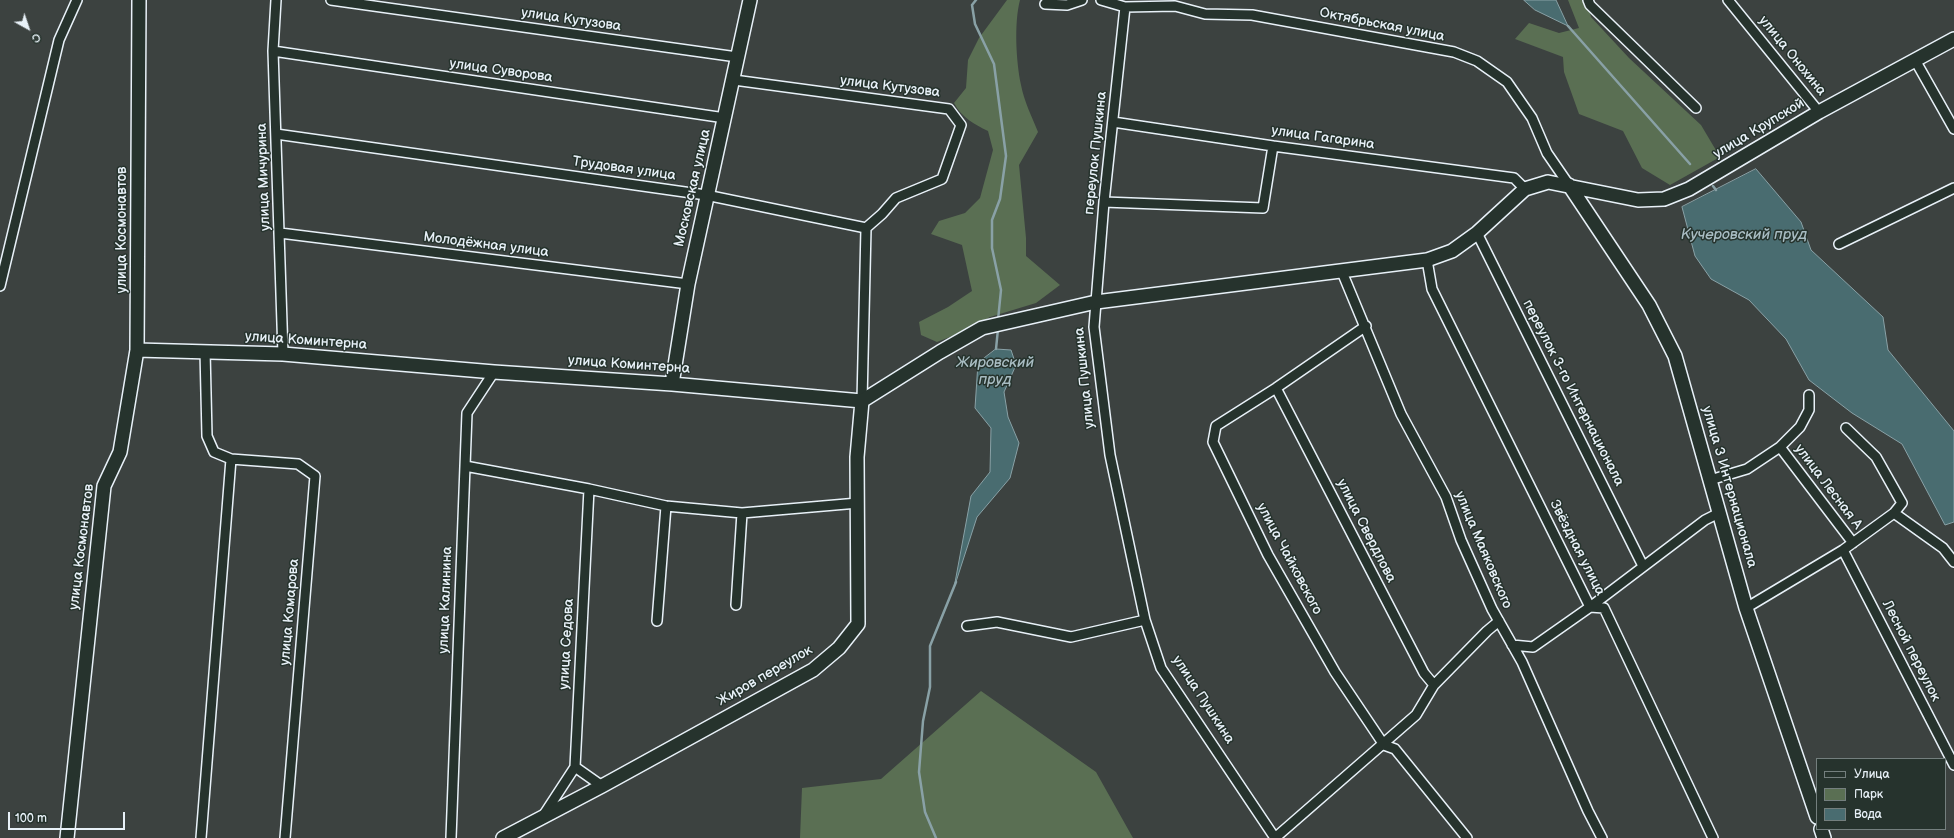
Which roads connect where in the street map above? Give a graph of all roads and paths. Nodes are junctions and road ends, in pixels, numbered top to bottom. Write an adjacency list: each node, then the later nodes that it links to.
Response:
1 (77, 0): 36 (street)
2 (138, 0): 39 (street, улица Космонавтов)
3 (276, 0): 13 (street, улица Мичурина)
4 (330, 0): 14 (street, улица Кутузова)
5 (750, 0): 14 (street, Московская улица)
6 (1082, 0): 10 (street)
7 (1101, 0): 11 (street, Октябрьская улица)
8 (1588, 0): 17 (street)
9 (1728, 0): 18 (street, улица Онохина)
10 (1045, 4)
11 (1125, 7): 20 (street, переулок Пушкина); 24 (street, Октябрьская улица)
12 (1954, 39): 15 (street, улица Крупской)
13 (273, 51): 19 (street, улица Суворова); 22 (street, улица Мичурина)
14 (737, 57): 16 (street, Московская улица)
15 (1916, 60): 18 (street, улица Крупской); 21 (street)
16 (734, 80): 19 (street, Московская улица); 29 (street, улица Кутузова)
17 (1696, 108)
18 (1819, 112): 24 (street, улица Крупской)
19 (725, 118): 27 (street, Московская улица)
20 (1113, 122): 23 (street, улица Гагарина); 28 (street, переулок Пушкина)
21 (1954, 129)
22 (276, 134): 27 (street, Трудовая улица); 31 (street, улица Мичурина)
23 (1273, 146): 26 (street, улица Гагарина); 28 (street)
24 (1569, 185): 26 (street); 51 (street, улица 3 Интернационала)
25 (1954, 188): 32 (street)
26 (1525, 189): 30 (street)
27 (706, 195): 29 (street, Трудовая улица); 35 (street, Московская улица)
28 (1104, 202): 37 (street, переулок Пушкина)
29 (866, 228): 46 (street)
30 (1477, 232): 33 (street); 61 (street, переулок 3-го Интернационала)
31 (280, 233): 35 (street, Молодёжная улица); 41 (street, улица Мичурина)
32 (1839, 244)
33 (1427, 260): 34 (street); 63 (street, Звёздная улица)
34 (1342, 272): 37 (street); 38 (street, улица Маяковского)
35 (688, 284): 43 (street, Московская улица)
36 (0, 286)
37 (1096, 302): 46 (street); 65 (street, улица Пушкина)
38 (1366, 326): 44 (street, улица Чайковского); 67 (street, улица Маяковского)
39 (137, 350): 40 (street, улица Коминтерна); 77 (street, улица Космонавтов)
40 (205, 351): 41 (street, улица Коминтерна); 49 (street, улица Комарова)
41 (283, 354): 42 (street, улица Коминтерна)
42 (494, 372): 43 (street, улица Коминтерна); 50 (street, улица Калинина)
43 (672, 384): 46 (street, улица Коминтерна)
44 (1276, 388): 70 (street, улица Свердлова); 71 (street, улица Чайковского)
45 (1809, 395): 48 (street)
46 (862, 401): 53 (street, Жиров переулок)
47 (1846, 428): 57 (street)
48 (1780, 446): 51 (street); 58 (street, улица Лесная А)
49 (231, 459): 78 (street); 79 (street, улица Комарова)
50 (465, 466): 52 (street); 80 (street, улица Калинина)
51 (1710, 480): 55 (street, улица 3 Интернационала)
52 (589, 489): 54 (street); 73 (street, улица Седова)
53 (858, 503): 56 (street); 74 (street, Жиров переулок)
54 (666, 506): 56 (street); 66 (street)
55 (1719, 512): 61 (street); 64 (street, улица 3 Интернационала)
56 (742, 513): 62 (street)
57 (1894, 513): 58 (street); 60 (street)
58 (1853, 543): 59 (street)
59 (1843, 550): 64 (street); 72 (street, Лесной переулок)
60 (1954, 562)
61 (1643, 566): 63 (street)
62 (736, 605)
63 (1590, 607): 69 (street); 85 (street, Звёздная улица)
64 (1746, 608): 75 (street, улица 3 Интернационала)
65 (1145, 620): 68 (street); 82 (street, улица Пушкина)
66 (657, 621)
67 (1499, 621): 69 (street, улица Маяковского); 70 (street)
68 (967, 626)
69 (1512, 645): 84 (street, улица Маяковского)
70 (1434, 685): 71 (street)
71 (1384, 745): 82 (street); 83 (street, улица Чайковского)
72 (1954, 764)
73 (575, 767): 74 (street); 76 (street)
74 (602, 786): 76 (street, Жиров переулок)
75 (1816, 814)
76 (542, 817): 81 (street, Жиров переулок)
77 (67, 838)
78 (201, 838)
79 (285, 838)
80 (451, 838)
81 (503, 838)
82 (1275, 838)
83 (1467, 838)
84 (1602, 838)
85 (1713, 838)

